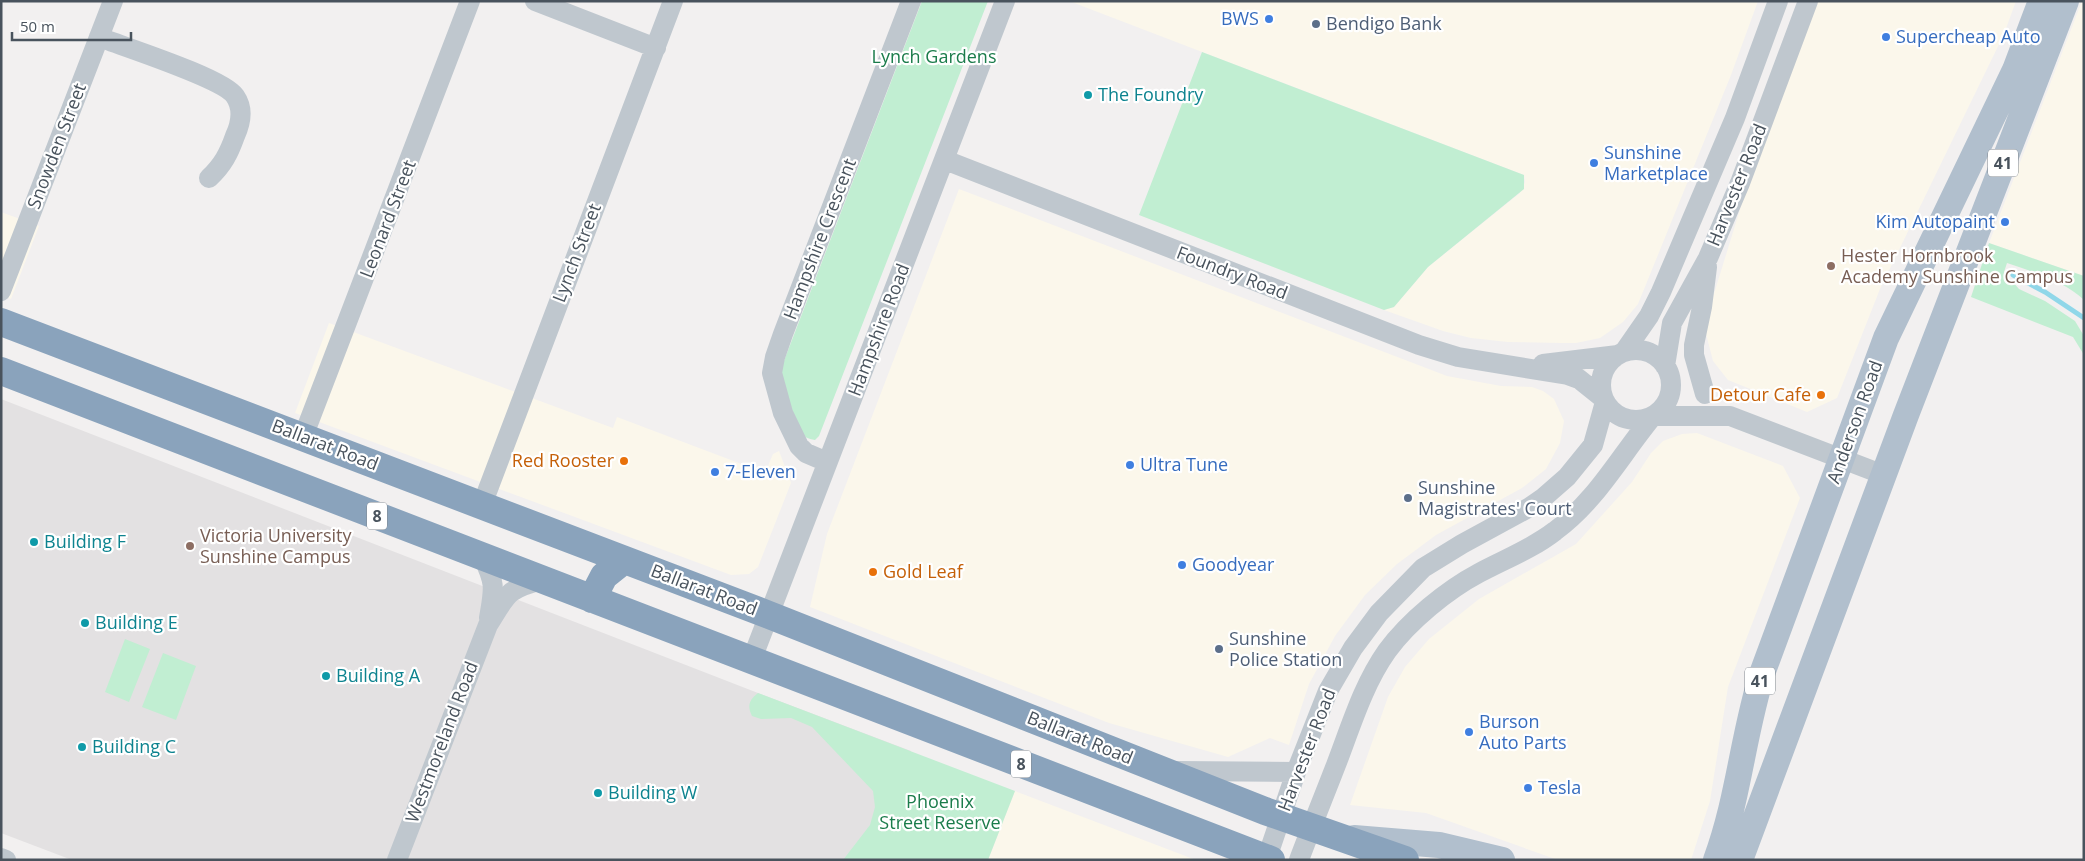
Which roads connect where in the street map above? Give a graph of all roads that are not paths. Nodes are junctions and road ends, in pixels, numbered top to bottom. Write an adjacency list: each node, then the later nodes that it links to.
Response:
1 (113, 1): 11 (street, Snowden Street)
2 (470, 1): 26 (street, Leonard Street)
3 (536, 1): 12 (street)
4 (673, 1): 12 (street, Lynch Street)
5 (911, 1): 28 (street, Hampshire Crescent)
6 (1005, 1): 13 (street, Hampshire Road)
7 (1778, 1): 18 (street, Harvester Road)
8 (1808, 1): 15 (street, Harvester Road)
9 (2041, 1): 27 (main road, Anderson Road / 41)
10 (2066, 1): 29 (main road, 41)
11 (99, 37): 14 (street); 16 (street, Snowden Street)
12 (656, 48): 30 (street, Lynch Street)
13 (945, 160): 19 (street, Foundry Road); 28 (street, Hampshire Road)
14 (209, 178)
15 (1708, 258): 20 (street, Harvester Road); 22 (street)
16 (1, 291)
17 (1, 322): 26 (highway, Ballarat Road)
18 (1621, 354): 19 (street, Foundry Road); 20 (street); 23 (street)
19 (1523, 367): 23 (street, Foundry Road)
20 (1666, 367): 22 (street); 24 (street)
21 (1, 371): 31 (highway, 8)
22 (1705, 394): 25 (street)
23 (1604, 400): 24 (street); 39 (street, Harvester Road)
24 (1654, 416): 25 (street); 41 (street, Harvester Road)
25 (1730, 416): 27 (street)
26 (303, 437): 30 (highway, Ballarat Road)
27 (1841, 459): 29 (street); 50 (main road, Anderson Road / 41)
28 (827, 462): 35 (street, Hampshire Road)
29 (1884, 475): 51 (main road, 41)
30 (482, 505): 32 (highway, Ballarat Road)
31 (483, 557): 33 (highway, 8); 36 (street, Westmoreland Road)
32 (624, 560): 34 (highway); 35 (highway, Ballarat Road)
33 (542, 580): 34 (highway, 8); 36 (street, Westmoreland Road)
34 (592, 598): 37 (highway, 8)
35 (769, 615): 37 (street, Hampshire Road); 38 (highway, Ballarat Road)
36 (488, 625): 46 (street, Westmoreland Road)
37 (752, 659): 44 (highway, 8)
38 (1162, 771): 39 (street); 40 (highway, Ballarat Road)
39 (1296, 772): 40 (street, Harvester Road)
40 (1281, 816): 41 (highway, Ballarat Road); 44 (street, Harvester Road)
41 (1311, 828): 42 (highway, Ballarat Road); 47 (street, Harvester Road)
42 (1338, 838): 48 (highway, Ballarat Road); 49 (main road)
43 (1, 858): 45 (street)
44 (1269, 859)
45 (6, 860)
46 (397, 860)
47 (1299, 860)
48 (1405, 860)
49 (1502, 860)
50 (1716, 860)
51 (1740, 860)

